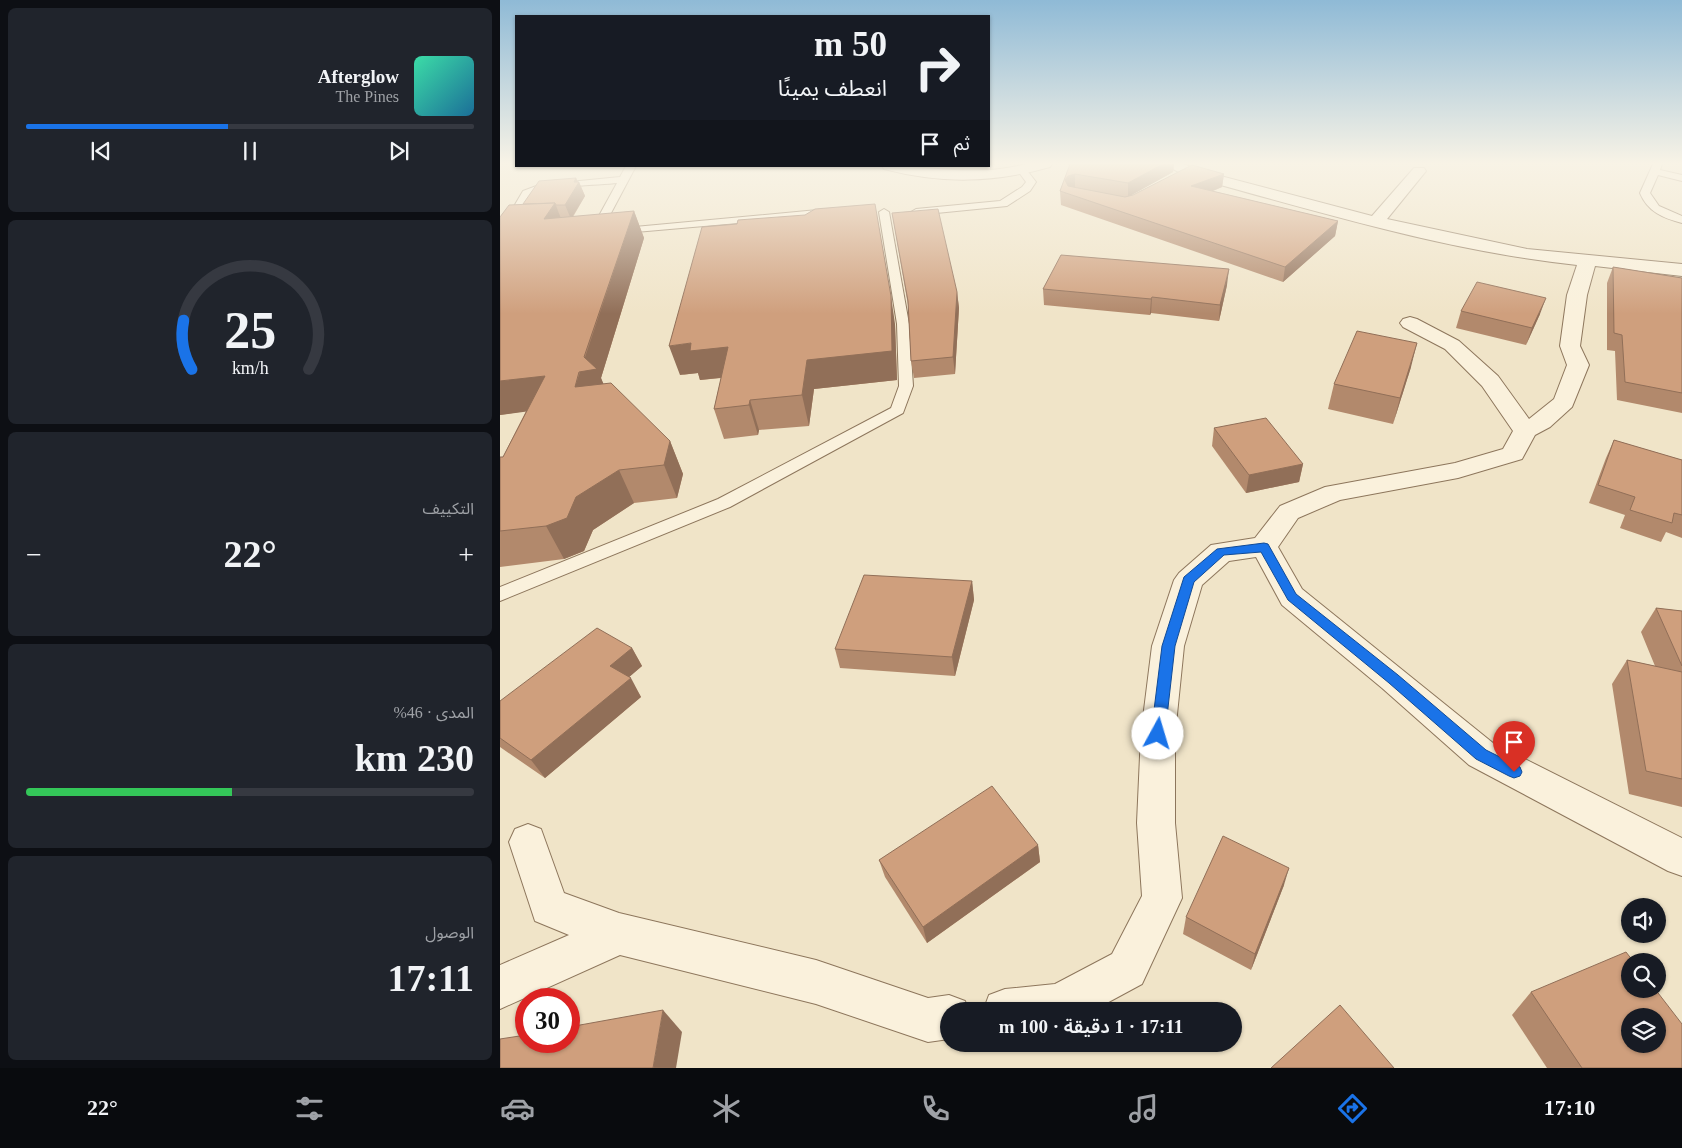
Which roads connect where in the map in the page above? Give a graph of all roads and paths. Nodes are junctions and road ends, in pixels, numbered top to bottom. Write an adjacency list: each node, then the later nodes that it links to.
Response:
1 (515, 214): 10 (lane)
2 (600, 214): 3 (lane)
3 (811, 214)
4 (889, 214): 16 (lane)
5 (1345, 214): 9 (street)
6 (1383, 214): 9 (street)
7 (1666, 214): 8 (lane)
8 (1682, 220)
9 (1376, 222): 11 (street)
10 (521, 226)
11 (1588, 259): 12 (street); 14 (street)
12 (1682, 270)
13 (1410, 324): 14 (street)
14 (1525, 431): 15 (street)
15 (1264, 547): 18 (street); 21 (street)
16 (500, 594)
17 (528, 842): 19 (street)
18 (1682, 858)
19 (618, 934): 20 (street); 22 (street)
20 (500, 987)
21 (1065, 1002)
22 (940, 1018)

